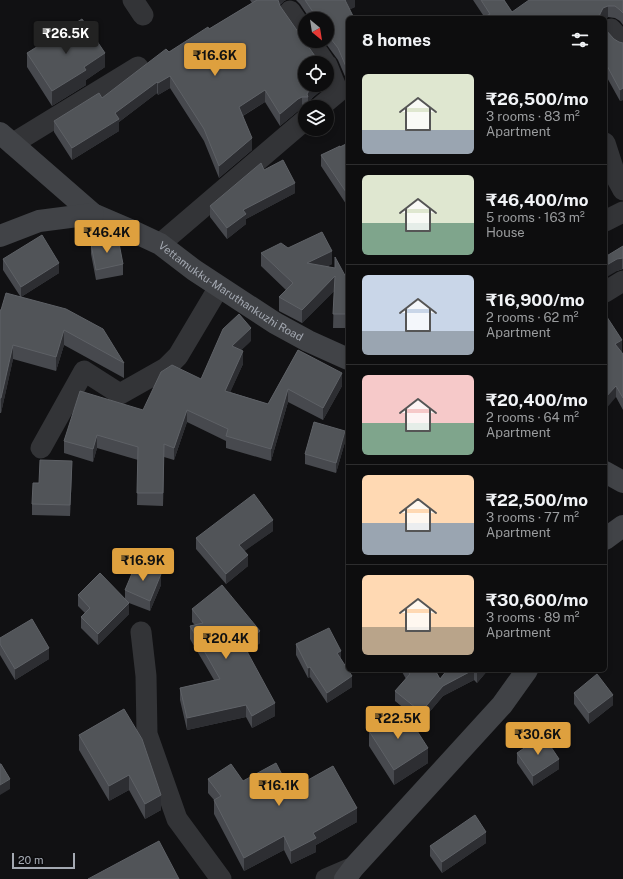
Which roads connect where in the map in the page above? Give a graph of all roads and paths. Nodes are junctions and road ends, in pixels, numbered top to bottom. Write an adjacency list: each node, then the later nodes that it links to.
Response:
1 (290, 11): 2 (street)
2 (298, 23)
3 (138, 67): 7 (street)
4 (334, 83): 5 (street)
5 (328, 100)
6 (298, 126): 14 (street)
7 (6, 138): 11 (main road)
8 (607, 149): 9 (street)
9 (623, 190)
10 (623, 212): 12 (street)
11 (92, 214): 13 (main road); 14 (main road, Vettamukku-Maruthankuzhi Road)
12 (607, 220)
13 (0, 236)
14 (160, 244): 16 (main road, Vettamukku-Maruthankuzhi Road)
15 (623, 281): 17 (street)
16 (220, 287): 18 (main road, Vettamukku-Maruthankuzhi Road); 19 (street)
17 (607, 291)
18 (346, 358)
19 (41, 448)
20 (607, 473): 21 (main road)
21 (623, 482)
22 (623, 526): 23 (main road)
23 (607, 538)
24 (141, 632): 27 (street)
25 (526, 672): 26 (main road)
26 (350, 873): 28 (street)
27 (221, 879)
28 (326, 879)

